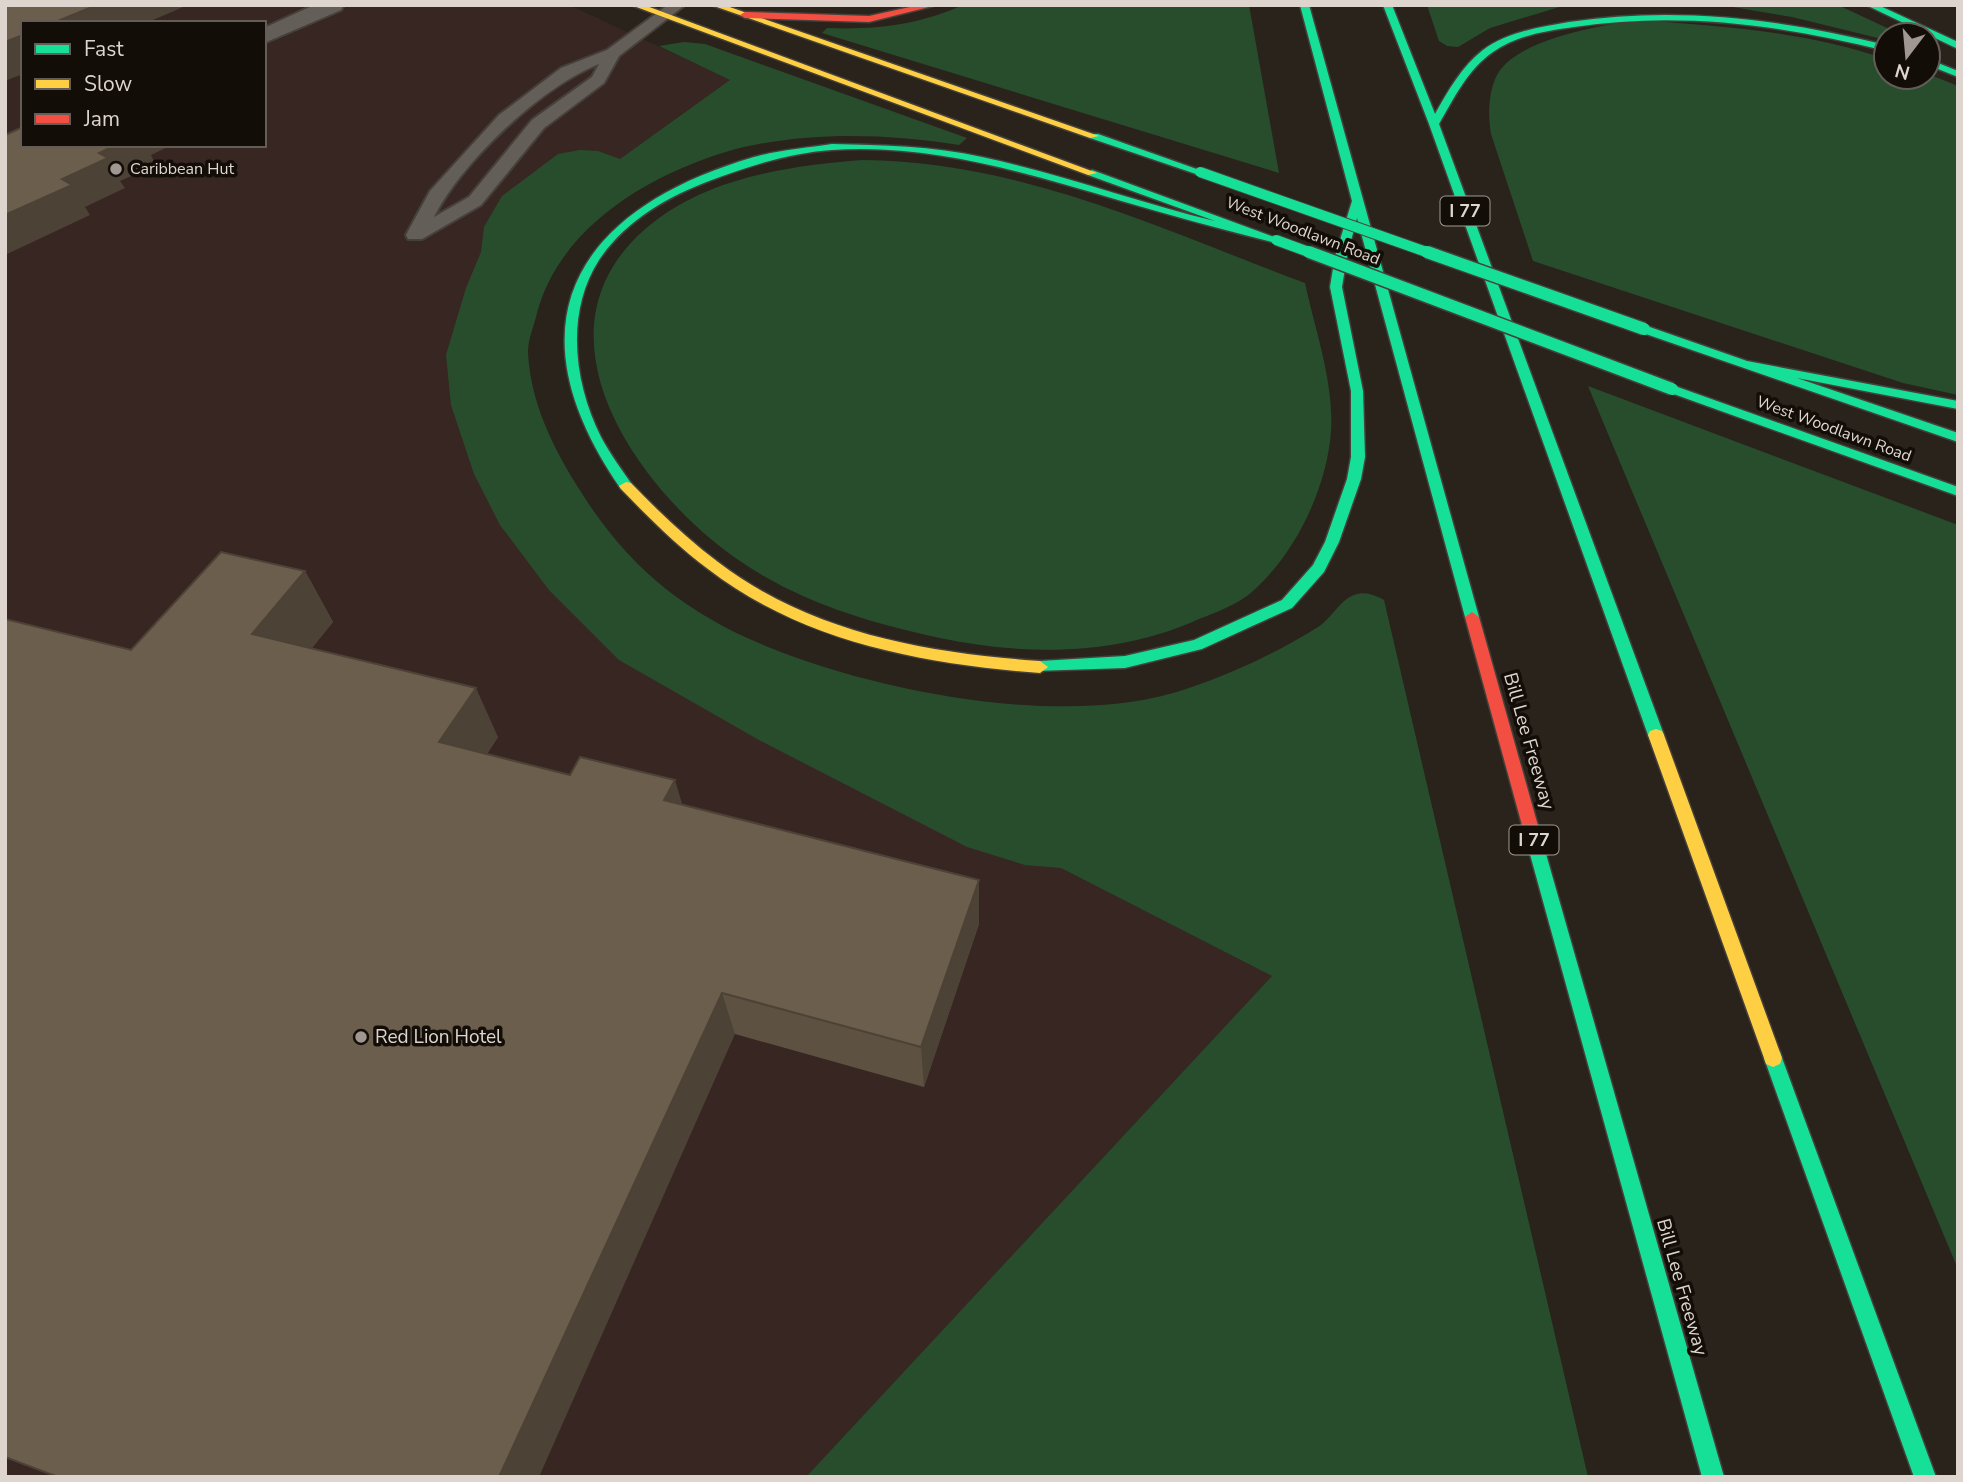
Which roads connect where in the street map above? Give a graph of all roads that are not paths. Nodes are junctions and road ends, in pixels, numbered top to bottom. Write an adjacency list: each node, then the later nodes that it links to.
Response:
1 (333, 5): 11 (street)
2 (635, 5): 10 (main road, West Woodlawn Road)
3 (678, 5): 10 (lane)
4 (715, 5): 9 (main road, West Woodlawn Road)
5 (933, 5): 9 (main road)
6 (1304, 5): 16 (main road, Bill Lee Freeway / I 77)
7 (1387, 5): 15 (main road, I 77)
8 (1870, 5): 13 (main road)
9 (745, 15): 18 (main road, West Woodlawn Road, bridge)
10 (662, 16): 14 (lane); 17 (main road, West Woodlawn Road)
11 (266, 35)
12 (1872, 44): 15 (main road)
13 (1958, 46)
14 (613, 53): 14 (lane)
15 (1434, 124): 23 (main road, I 77)
16 (1356, 203): 17 (main road); 22 (main road, Bill Lee Freeway / I 77)
17 (1206, 219): 21 (main road, West Woodlawn Road, bridge)
18 (1745, 364): 19 (main road); 20 (main road, West Woodlawn Road)
19 (1958, 405)
20 (1958, 438)
21 (1958, 492)
22 (1713, 1477)
23 (1925, 1477)

